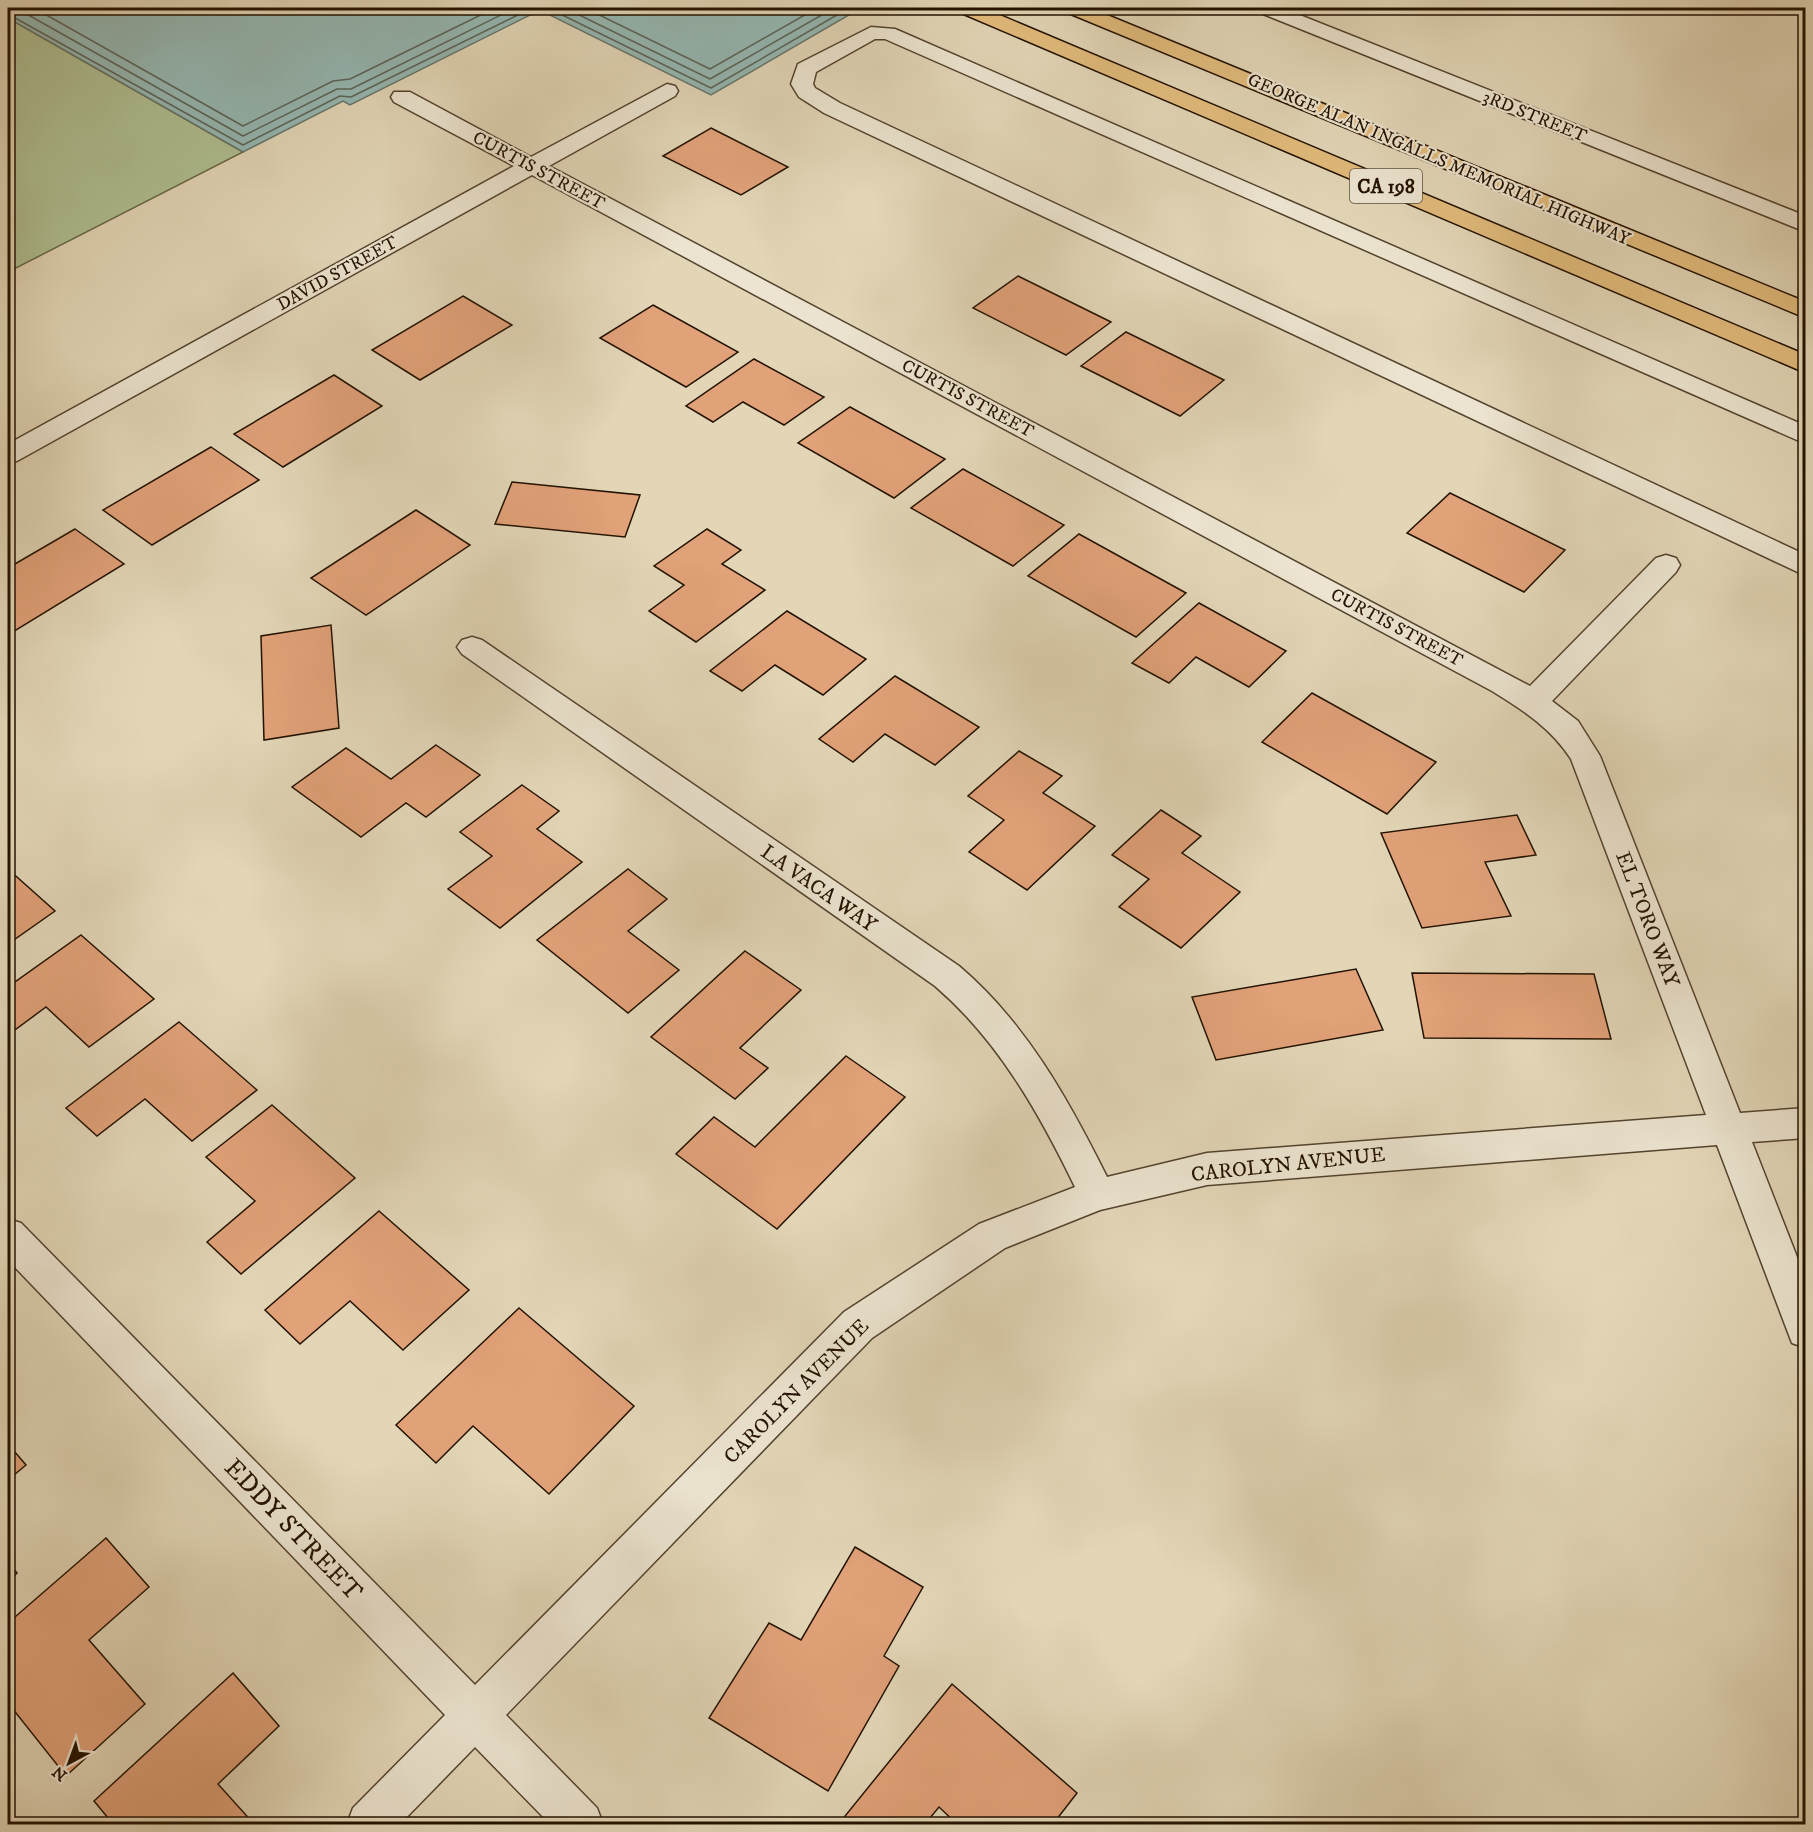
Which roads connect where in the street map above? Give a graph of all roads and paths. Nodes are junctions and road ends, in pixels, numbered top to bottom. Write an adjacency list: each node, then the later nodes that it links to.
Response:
1 (966, 8): 9 (highway, CA 198)
2 (1073, 8): 8 (highway, GEORGE ALAN INGALLS MEMORIAL HIGHWAY / CA 198)
3 (1265, 8): 7 (street, 3RD STREET)
4 (667, 92): 6 (street, DAVID STREET)
5 (402, 97): 6 (street, CURTIS STREET)
6 (532, 166): 11 (street, DAVID STREET); 15 (street, CURTIS STREET)
7 (1806, 225)
8 (1806, 311)
9 (1806, 365)
10 (1806, 436): 13 (street)
11 (8, 455)
12 (1666, 565): 15 (street)
13 (1806, 567)
14 (472, 647): 18 (street, LA VACA WAY)
15 (1533, 702): 17 (street, EL TORO WAY)
16 (1806, 1123): 17 (street, CAROLYN AVENUE)
17 (1728, 1127): 18 (street, CAROLYN AVENUE); 20 (street, EL TORO WAY)
18 (1097, 1194): 21 (street, CAROLYN AVENUE)
19 (8, 1235): 21 (street, EDDY STREET)
20 (1806, 1330)
21 (476, 1716): 22 (street, CAROLYN AVENUE); 23 (street, EDDY STREET)
22 (369, 1824)
23 (581, 1824)

